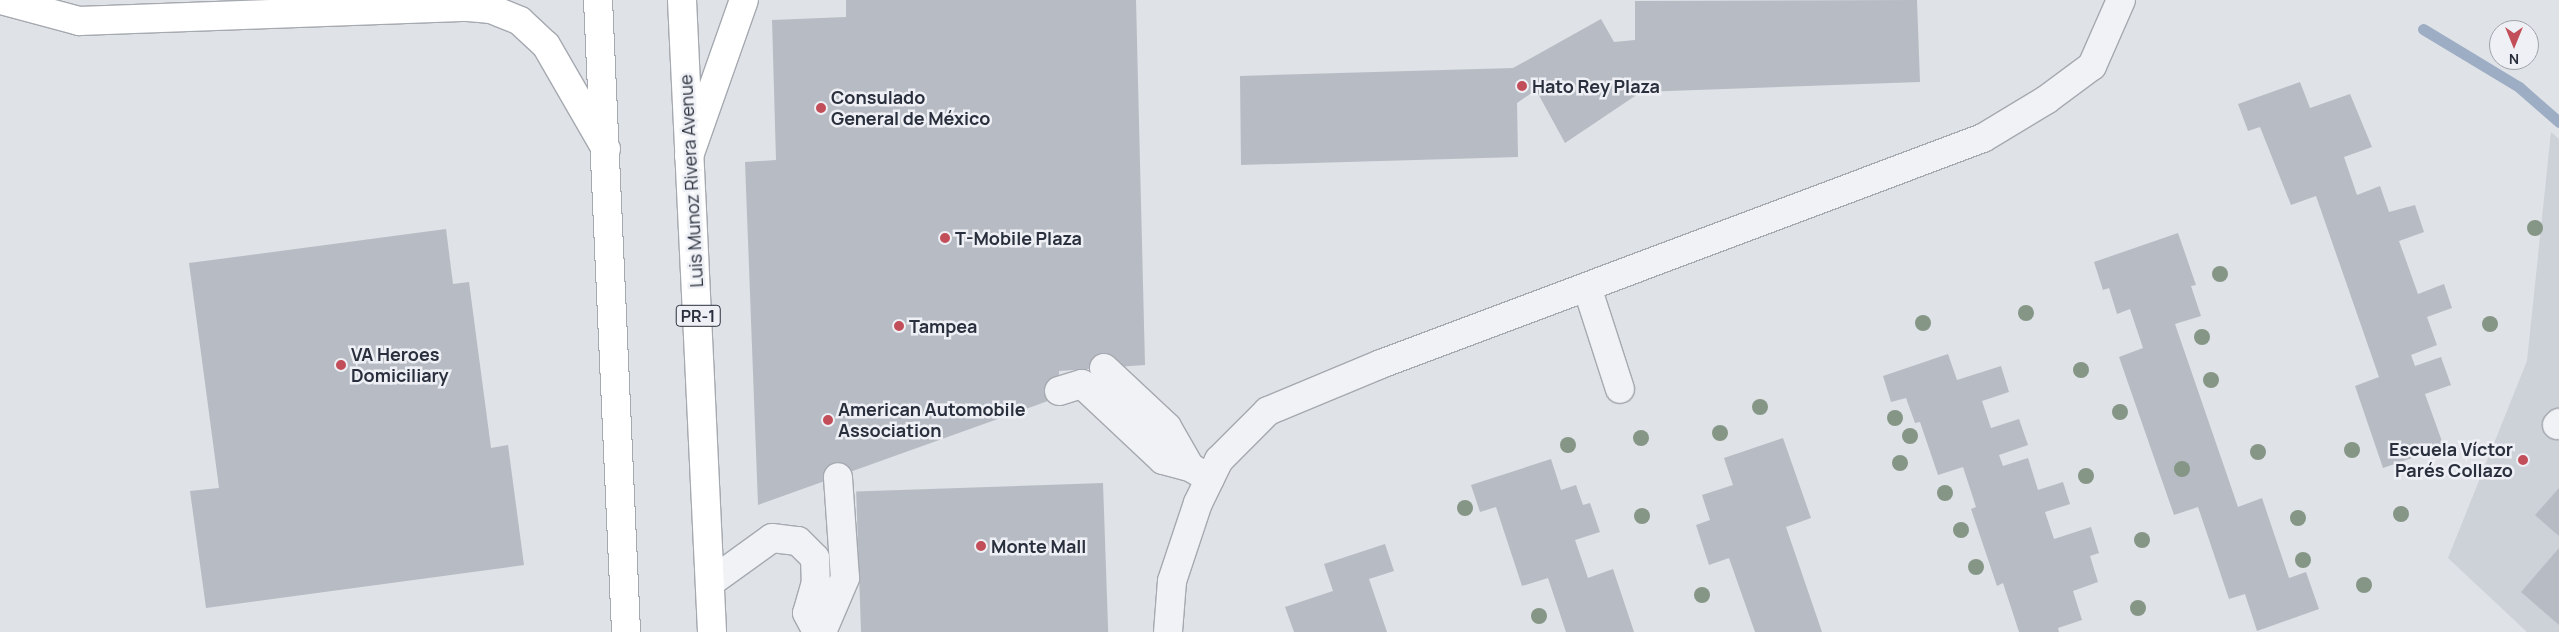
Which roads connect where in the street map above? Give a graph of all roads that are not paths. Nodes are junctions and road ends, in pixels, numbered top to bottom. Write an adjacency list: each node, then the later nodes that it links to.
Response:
1 (1, 0): 6 (main road)
2 (598, 0): 6 (main road)
3 (682, 0): 7 (main road, Luis Munoz Rivera Avenue / PR-1)
4 (744, 0): 7 (main road)
5 (2121, 0): 8 (street)
6 (606, 149): 15 (main road)
7 (689, 156): 14 (main road, Luis Munoz Rivera Avenue / PR-1)
8 (1587, 287): 10 (street); 12 (street)
9 (1104, 368): 12 (street)
10 (1620, 389)
11 (1059, 391): 12 (street)
12 (1200, 473): 19 (street)
13 (838, 477): 18 (street)
14 (711, 582): 16 (main road, Luis Munoz Rivera Avenue / PR-1); 17 (street)
15 (626, 632)
16 (712, 632)
17 (817, 632)
18 (822, 632)
19 (1168, 632)

